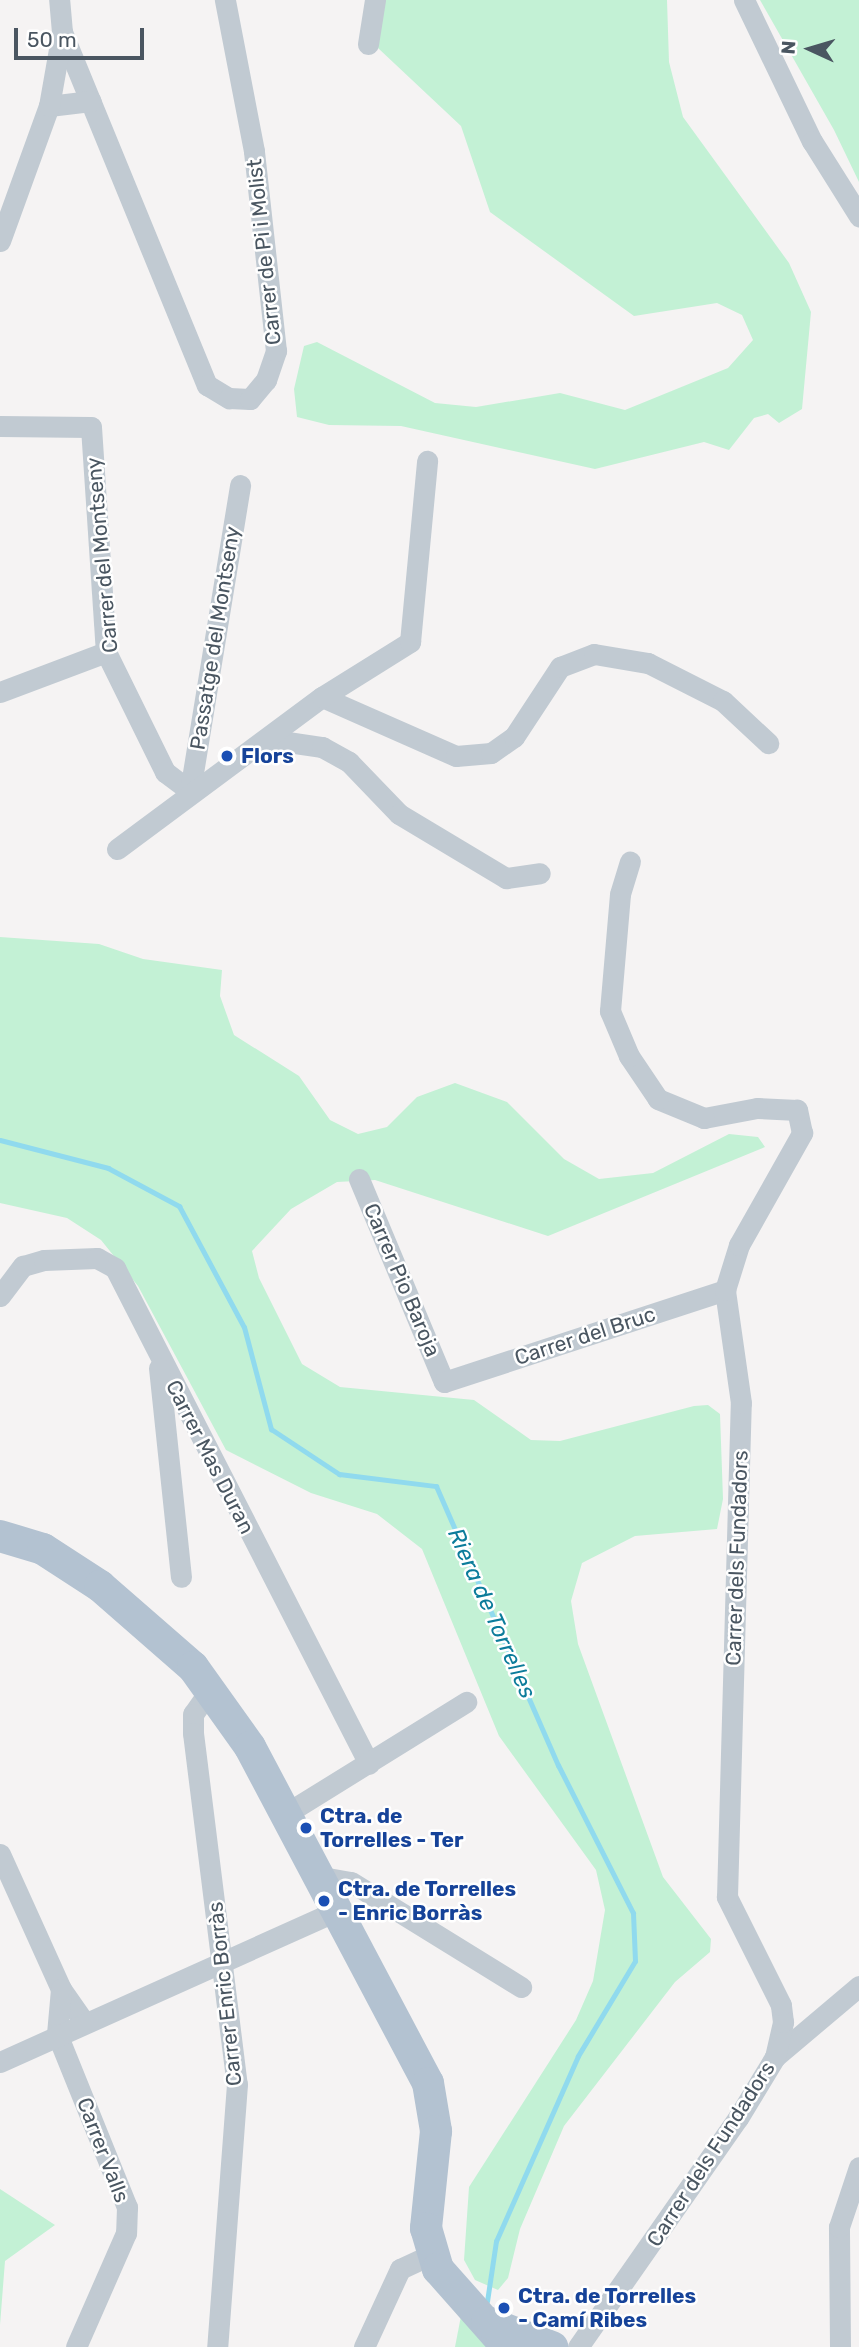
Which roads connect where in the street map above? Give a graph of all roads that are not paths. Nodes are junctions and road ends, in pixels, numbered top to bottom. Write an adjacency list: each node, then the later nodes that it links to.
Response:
1 (59, 0): 5 (street)
2 (225, 0): 7 (street, Carrer de Pi i Molist)
3 (374, 0): 6 (street)
4 (744, 0): 9 (street)
5 (62, 32): 7 (street, Carrer de Pi i Molist); 8 (street)
6 (369, 44)
7 (90, 101): 8 (street)
8 (49, 106): 10 (street)
9 (859, 216)
10 (0, 241)
11 (0, 426): 14 (street, Carrer del Montseny)
12 (428, 461): 16 (street)
13 (240, 485): 19 (street, Passatge del Montseny)
14 (106, 652): 15 (street); 19 (street, Carrer del Montseny)
15 (0, 692)
16 (322, 697): 17 (street); 18 (street)
17 (267, 739): 19 (street); 22 (street)
18 (768, 743)
19 (190, 791): 20 (street)
20 (117, 849)
21 (630, 861): 24 (street, Carrer dels Fundadors)
22 (540, 873)
23 (359, 1179): 27 (street, Carrer Pio Baroja)
24 (725, 1290): 27 (street, Carrer del Bruc); 43 (street, Carrer dels Fundadors)
25 (0, 1296): 26 (street, Carrer Mas Duran)
26 (158, 1356): 29 (street); 32 (street, Carrer Mas Duran)
27 (444, 1382)
28 (0, 1536): 30 (main road)
29 (181, 1577)
30 (211, 1690): 33 (main road); 37 (street, Carrer Enric Borràs)
31 (466, 1702): 32 (street)
32 (369, 1764): 33 (street)
33 (287, 1813): 35 (main road)
34 (0, 1854): 40 (street, Carrer Valls)
35 (323, 1877): 36 (main road); 39 (street)
36 (340, 1909): 37 (street); 46 (main road)
37 (222, 1962): 41 (street); 49 (street, Carrer Enric Borràs)
38 (859, 1986): 43 (street)
39 (521, 1987)
40 (61, 1989): 41 (street, Carrer Valls); 42 (street, Carrer Valls)
41 (85, 2022): 42 (street)
42 (57, 2034): 44 (street); 48 (street, Carrer Valls)
43 (775, 2057): 51 (street, Carrer dels Fundadors)
44 (0, 2063)
45 (859, 2166): 52 (street)
46 (432, 2253): 47 (main road); 50 (street)
47 (529, 2346)
48 (76, 2347)
49 (217, 2347)
50 (364, 2347)
51 (578, 2347)
52 (839, 2347)

